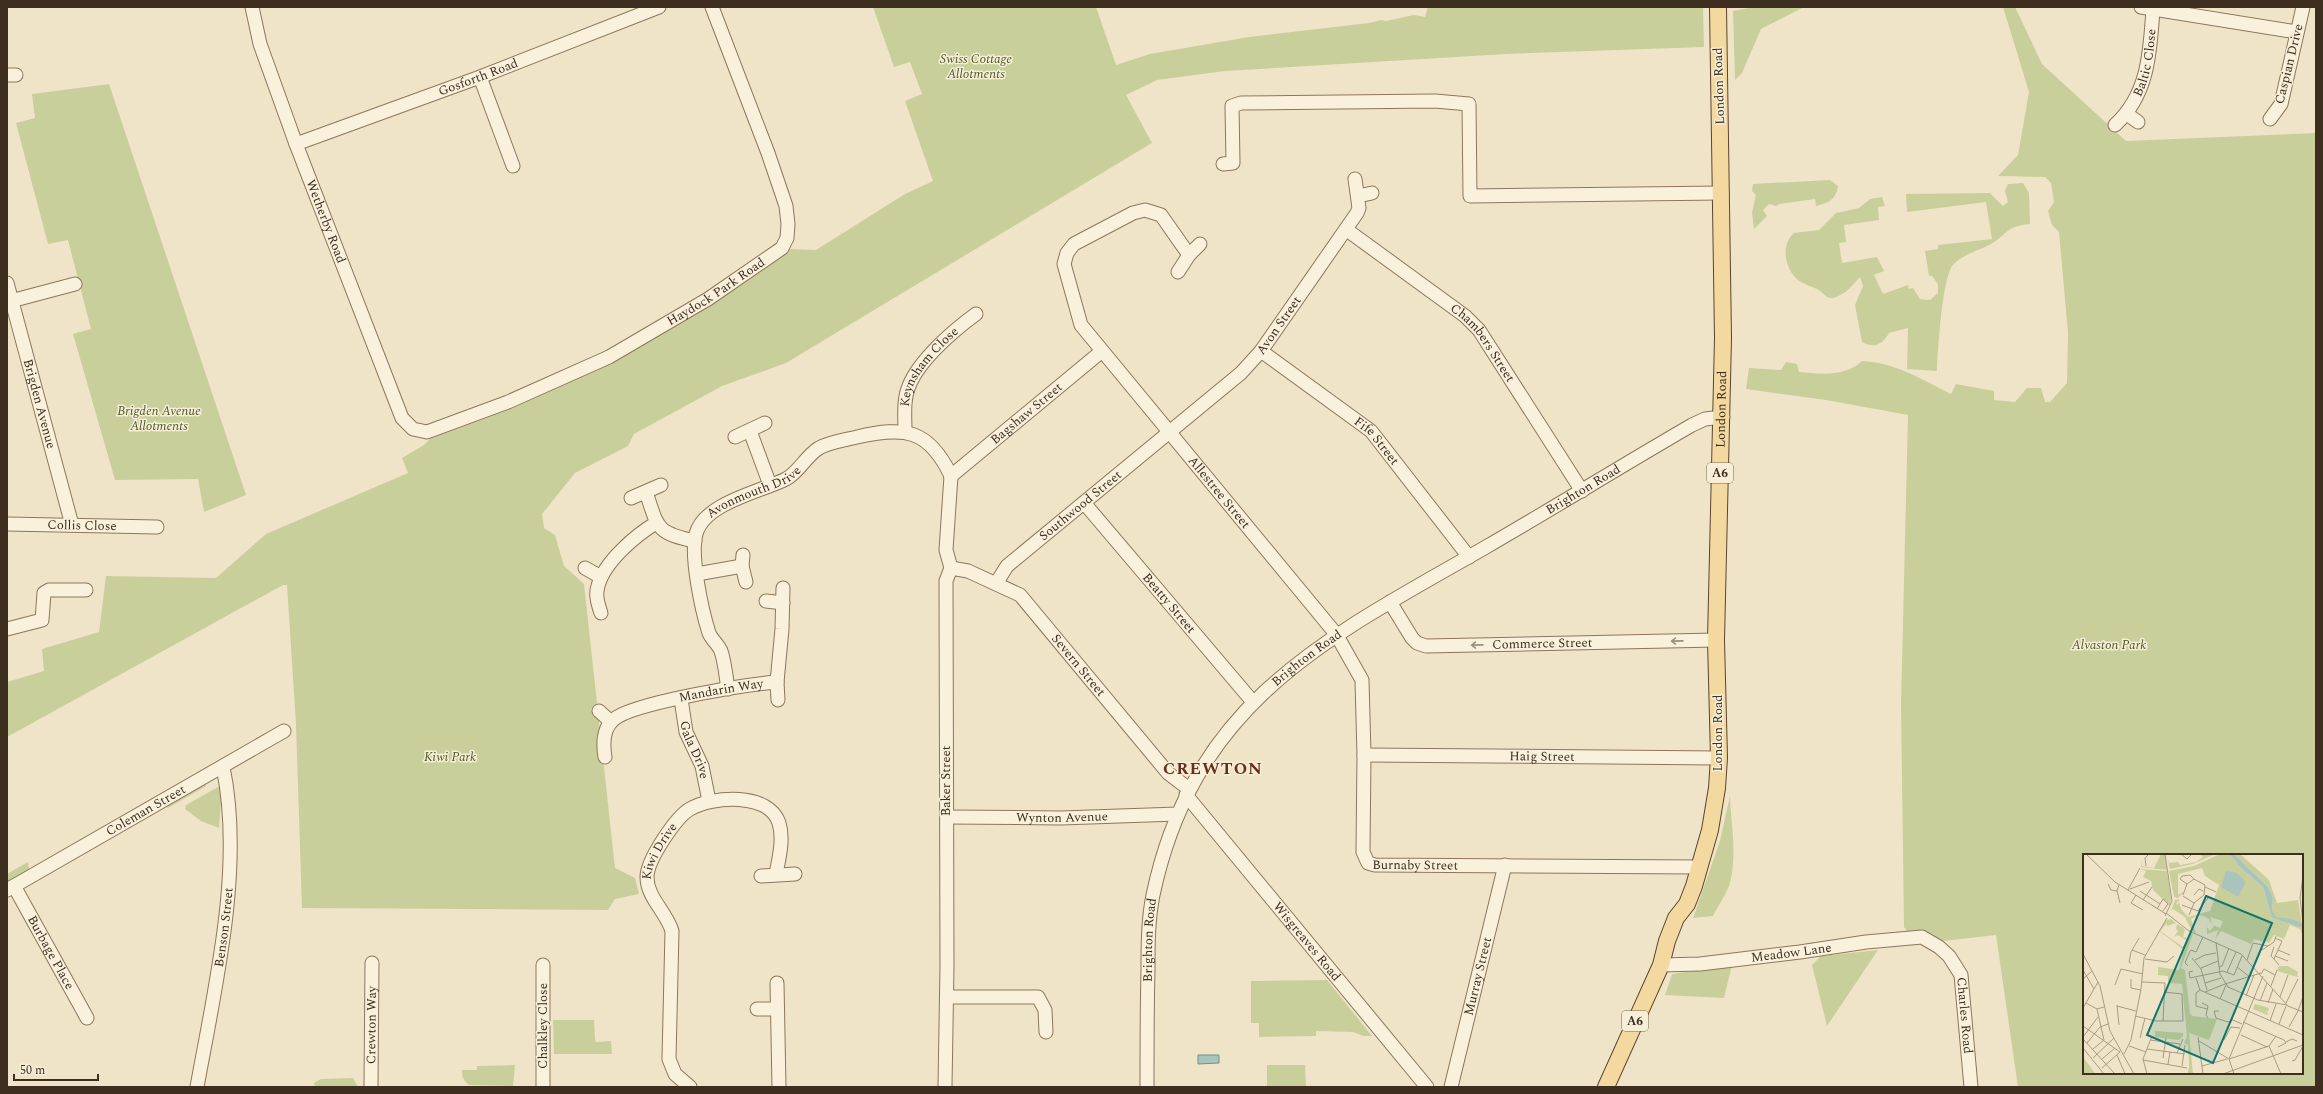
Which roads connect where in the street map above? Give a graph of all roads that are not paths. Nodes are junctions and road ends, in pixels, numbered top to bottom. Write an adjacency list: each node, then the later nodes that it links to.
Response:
1 (252, 7): 11 (street, Wetherby Road)
2 (659, 7): 8 (street, Gosforth Road)
3 (712, 7): 30 (street, Haydock Park Road)
4 (1718, 7): 15 (main road, London Road / A6)
5 (2303, 7): 7 (street, Caspian Drive)
6 (2147, 8): 7 (street); 10 (street, Baltic Close)
7 (2297, 32): 9 (street, Caspian Drive)
8 (480, 77): 11 (street, Gosforth Road); 13 (street)
9 (2270, 119)
10 (2115, 125)
11 (296, 144): 30 (street, Wetherby Road)
12 (1223, 164): 15 (street)
13 (513, 166)
14 (1355, 179): 17 (street, Avon Street)
15 (1722, 193): 28 (main road, London Road / A6)
16 (1372, 194): 17 (street)
17 (1358, 196): 18 (street, Avon Street)
18 (1347, 230): 27 (street, Avon Street); 38 (street, Chambers Street)
19 (1200, 244): 20 (street)
20 (1189, 255): 21 (street); 26 (street, Allestree Street)
21 (1178, 272)
22 (7, 284): 24 (street, Brigden Avenue)
23 (75, 284): 24 (street)
24 (9, 301): 44 (street, Brigden Avenue)
25 (976, 314): 32 (street, Keynsham Close)
26 (1102, 351): 33 (street, Allestree Street); 35 (street, Bagshaw Street)
27 (1260, 351): 33 (street, Avon Street); 47 (street, Fife Street)
28 (1723, 417): 38 (street, Brighton Road); 62 (main road, London Road / A6)
29 (764, 423): 31 (street)
30 (413, 429)
31 (750, 431): 34 (street); 37 (street)
32 (905, 432): 35 (street, Avonmouth Drive); 37 (street, Avonmouth Drive)
33 (1169, 433): 41 (street, Southwood Street); 61 (street, Allestree Street)
34 (735, 437)
35 (951, 476): 49 (street, Baker Street)
36 (661, 485): 39 (street)
37 (770, 486): 46 (street, Avonmouth Drive)
38 (1582, 491): 47 (street, Brighton Road)
39 (646, 492): 40 (street); 42 (street)
40 (631, 498)
41 (1085, 504): 53 (street, Southwood Street); 67 (street, Beatty Street)
42 (656, 523): 46 (street); 51 (street)
43 (7, 524): 44 (street, Collis Close)
44 (72, 525): 45 (street, Collis Close)
45 (157, 527)
46 (695, 541): 50 (street, Avonmouth Drive)
47 (1469, 557): 57 (street, Brighton Road)
48 (585, 568): 51 (street)
49 (951, 568): 53 (street, Severn Street); 78 (street, Baker Street)
50 (697, 574): 52 (street); 64 (street, Avonmouth Drive)
51 (602, 577): 59 (street)
52 (746, 582)
53 (997, 582): 75 (street, Severn Street)
54 (783, 588): 58 (street, Mandarin Way)
55 (86, 590): 60 (street)
56 (766, 601): 58 (street)
57 (1390, 602): 61 (street, Brighton Road); 62 (street, Commerce Street, one-way to 57)
58 (783, 603): 63 (street, Mandarin Way)
59 (601, 613)
60 (7, 629)
61 (1336, 634): 67 (street, Brighton Road); 71 (street, Burnaby Street)
62 (1716, 640): 73 (main road, London Road / A6)
63 (777, 682): 64 (street, Mandarin Way); 66 (street)
64 (728, 689): 65 (street, Mandarin Way)
65 (681, 699): 69 (street, Mandarin Way); 76 (street, Gala Drive)
66 (778, 700)
67 (1253, 702): 75 (street, Brighton Road)
68 (599, 711): 69 (street)
69 (611, 722): 72 (street)
70 (284, 731): 74 (street, Coleman Street)
71 (1364, 756): 73 (street, Haig Street); 79 (street, Burnaby Street)
72 (605, 757)
73 (1719, 758): 80 (main road, London Road / A6)
74 (223, 766): 84 (street, Coleman Street); 95 (street, Benson Street)
75 (1188, 792): 77 (street, Brighton Road); 102 (street, Wisgreaves Road)
76 (709, 801): 81 (street, Kiwi Drive); 98 (street, Kiwi Drive)
77 (1178, 814): 78 (street, Wynton Avenue); 101 (street, Brighton Road)
78 (947, 817): 90 (street, Baker Street)
79 (1505, 865): 80 (street, Burnaby Street); 103 (street, Murray Street)
80 (1700, 867): 86 (main road, London Road / A6)
81 (776, 874): 82 (street); 83 (street)
82 (795, 874)
83 (761, 876)
84 (10, 888): 93 (street, Burbage Place)
85 (1922, 937): 86 (street, Meadow Lane); 105 (street, Charles Road)
86 (1663, 961): 104 (main road, London Road / A6)
87 (372, 963): 96 (street, Crewton Way)
88 (543, 965): 97 (street, Chalkley Close)
89 (777, 983): 91 (street)
90 (947, 997): 94 (street); 100 (street, Baker Street)
91 (777, 1008): 92 (street); 99 (street)
92 (757, 1009)
93 (87, 1018)
94 (1046, 1032)
95 (197, 1087)
96 (371, 1087)
97 (543, 1087)
98 (690, 1087)
99 (779, 1087)
100 (945, 1087)
101 (1147, 1087)
102 (1427, 1087)
103 (1451, 1087)
104 (1606, 1087)
105 (1971, 1087)

